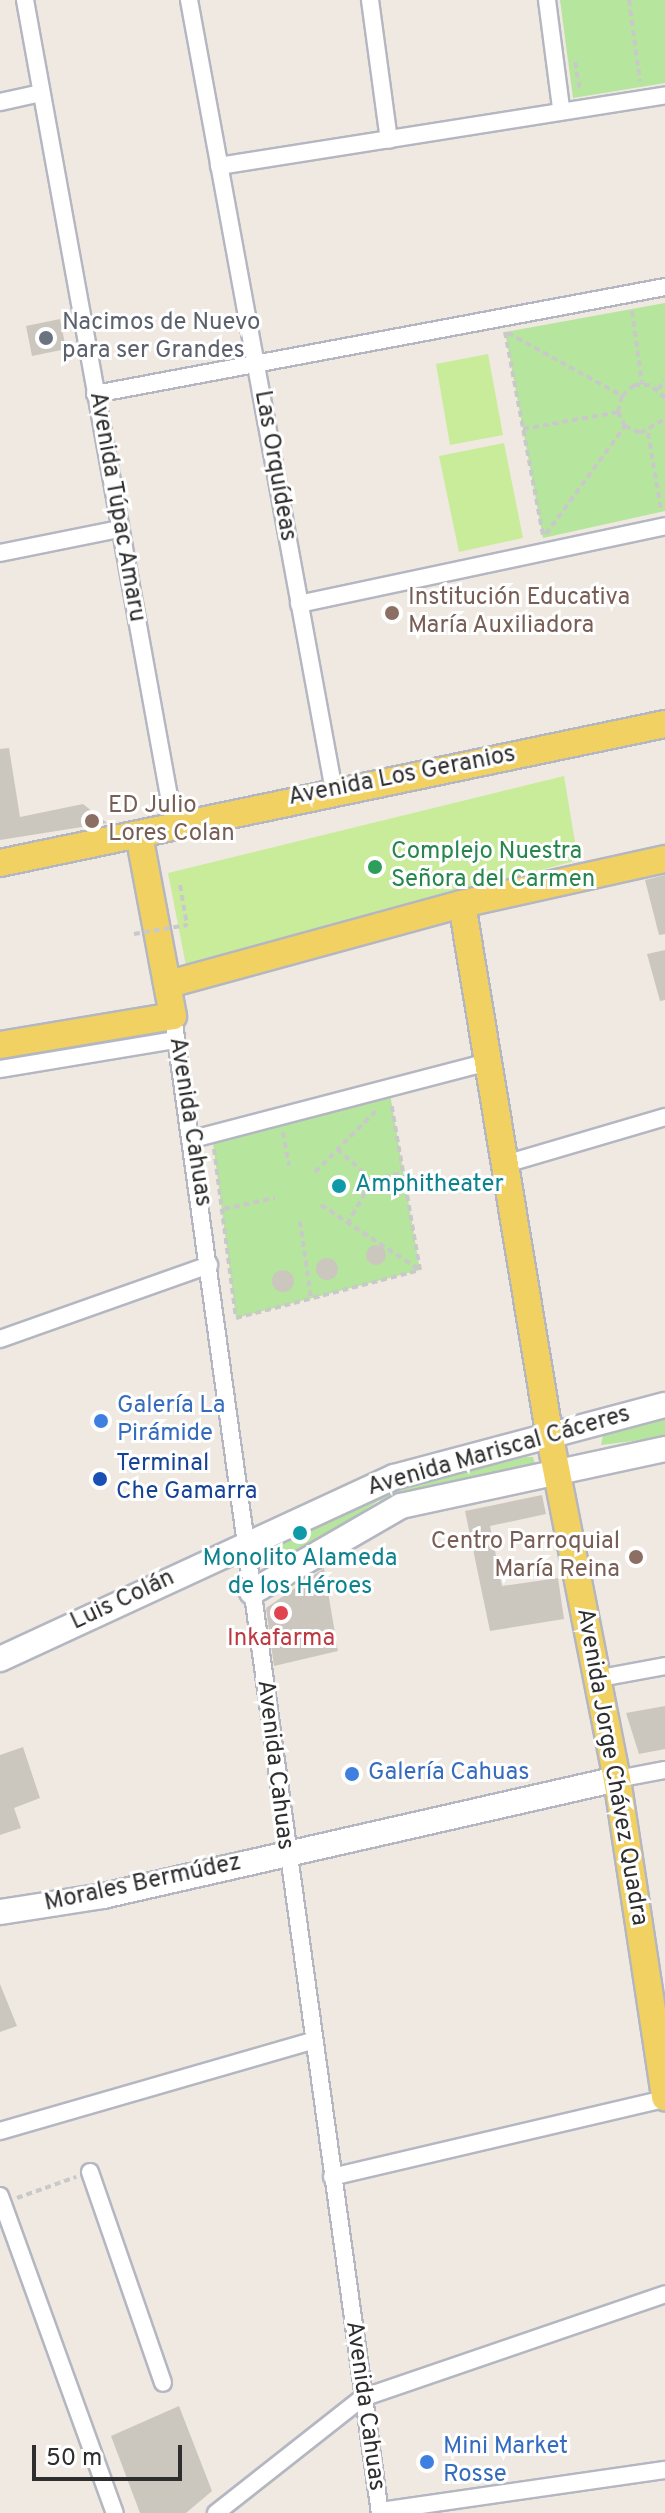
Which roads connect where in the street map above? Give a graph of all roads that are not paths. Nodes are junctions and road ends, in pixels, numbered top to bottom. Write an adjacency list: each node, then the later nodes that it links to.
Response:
1 (25, 0): 5 (street, Avenida Túpac Amaru)
2 (189, 0): 10 (street, Las Orquídeas)
3 (370, 0): 9 (street)
4 (547, 0): 8 (street)
5 (41, 93): 7 (street); 13 (street, Avenida Túpac Amaru)
6 (665, 95): 8 (street)
7 (0, 102)
8 (561, 108): 9 (street)
9 (389, 140): 10 (street)
10 (219, 166): 12 (street, Las Orquídeas)
11 (665, 287): 12 (street)
12 (255, 361): 13 (street); 17 (street, Las Orquídeas)
13 (95, 394): 15 (street, Avenida Túpac Amaru)
14 (664, 516): 17 (street)
15 (119, 529): 16 (street); 20 (street, Avenida Túpac Amaru)
16 (0, 553)
17 (299, 604): 19 (street, Las Orquídeas)
18 (665, 724): 19 (main road, Avenida Los Geranios)
19 (334, 791): 20 (main road, Avenida Los Geranios)
20 (174, 824): 21 (main road, Avenida Los Geranios)
21 (139, 834): 23 (main road, Avenida Los Geranios); 25 (main road)
22 (665, 859): 24 (main road)
23 (0, 863)
24 (462, 904): 25 (main road); 28 (main road, Avenida Jorge Chávez Quadra)
25 (169, 984): 26 (main road)
26 (174, 1028): 27 (main road); 29 (street); 31 (street, Avenida Cahuas)
27 (0, 1045)
28 (485, 1063): 31 (street); 32 (main road, Avenida Jorge Chávez Quadra)
29 (0, 1069)
30 (665, 1117): 32 (street)
31 (193, 1139): 33 (street, Avenida Cahuas)
32 (502, 1165): 36 (main road, Avenida Jorge Chávez Quadra)
33 (209, 1265): 34 (street); 39 (street, Avenida Cahuas)
34 (0, 1339)
35 (665, 1405): 36 (street, Avenida Mariscal Cáceres)
36 (550, 1438): 38 (main road, Avenida Jorge Chávez Quadra); 39 (street, Avenida Mariscal Cáceres)
37 (665, 1449): 38 (street)
38 (559, 1473): 40 (street); 43 (main road, Avenida Jorge Chávez Quadra)
39 (246, 1542): 40 (street, Avenida Cahuas); 41 (street, Luis Colán)
40 (252, 1592): 46 (street, Avenida Cahuas)
41 (0, 1659)
42 (665, 1666): 43 (street)
43 (595, 1679): 45 (main road, Avenida Jorge Chávez Quadra)
44 (665, 1770): 45 (street)
45 (617, 1779): 46 (street, Morales Bermúdez); 49 (main road, Avenida Jorge Chávez Quadra)
46 (285, 1853): 47 (street, Morales Bermúdez); 48 (street, Avenida Cahuas)
47 (0, 1912)
48 (312, 2041): 50 (street); 52 (street, Avenida Cahuas)
49 (665, 2098): 52 (street)
50 (0, 2131)
51 (90, 2172): 55 (street)
52 (332, 2177): 56 (street, Avenida Cahuas)
53 (1, 2200): 59 (street)
54 (665, 2294): 56 (street)
55 (163, 2383)
56 (362, 2398): 58 (street, Avenida Cahuas); 60 (street)
57 (665, 2470): 58 (street)
58 (380, 2512)
59 (115, 2513)
60 (216, 2513)

